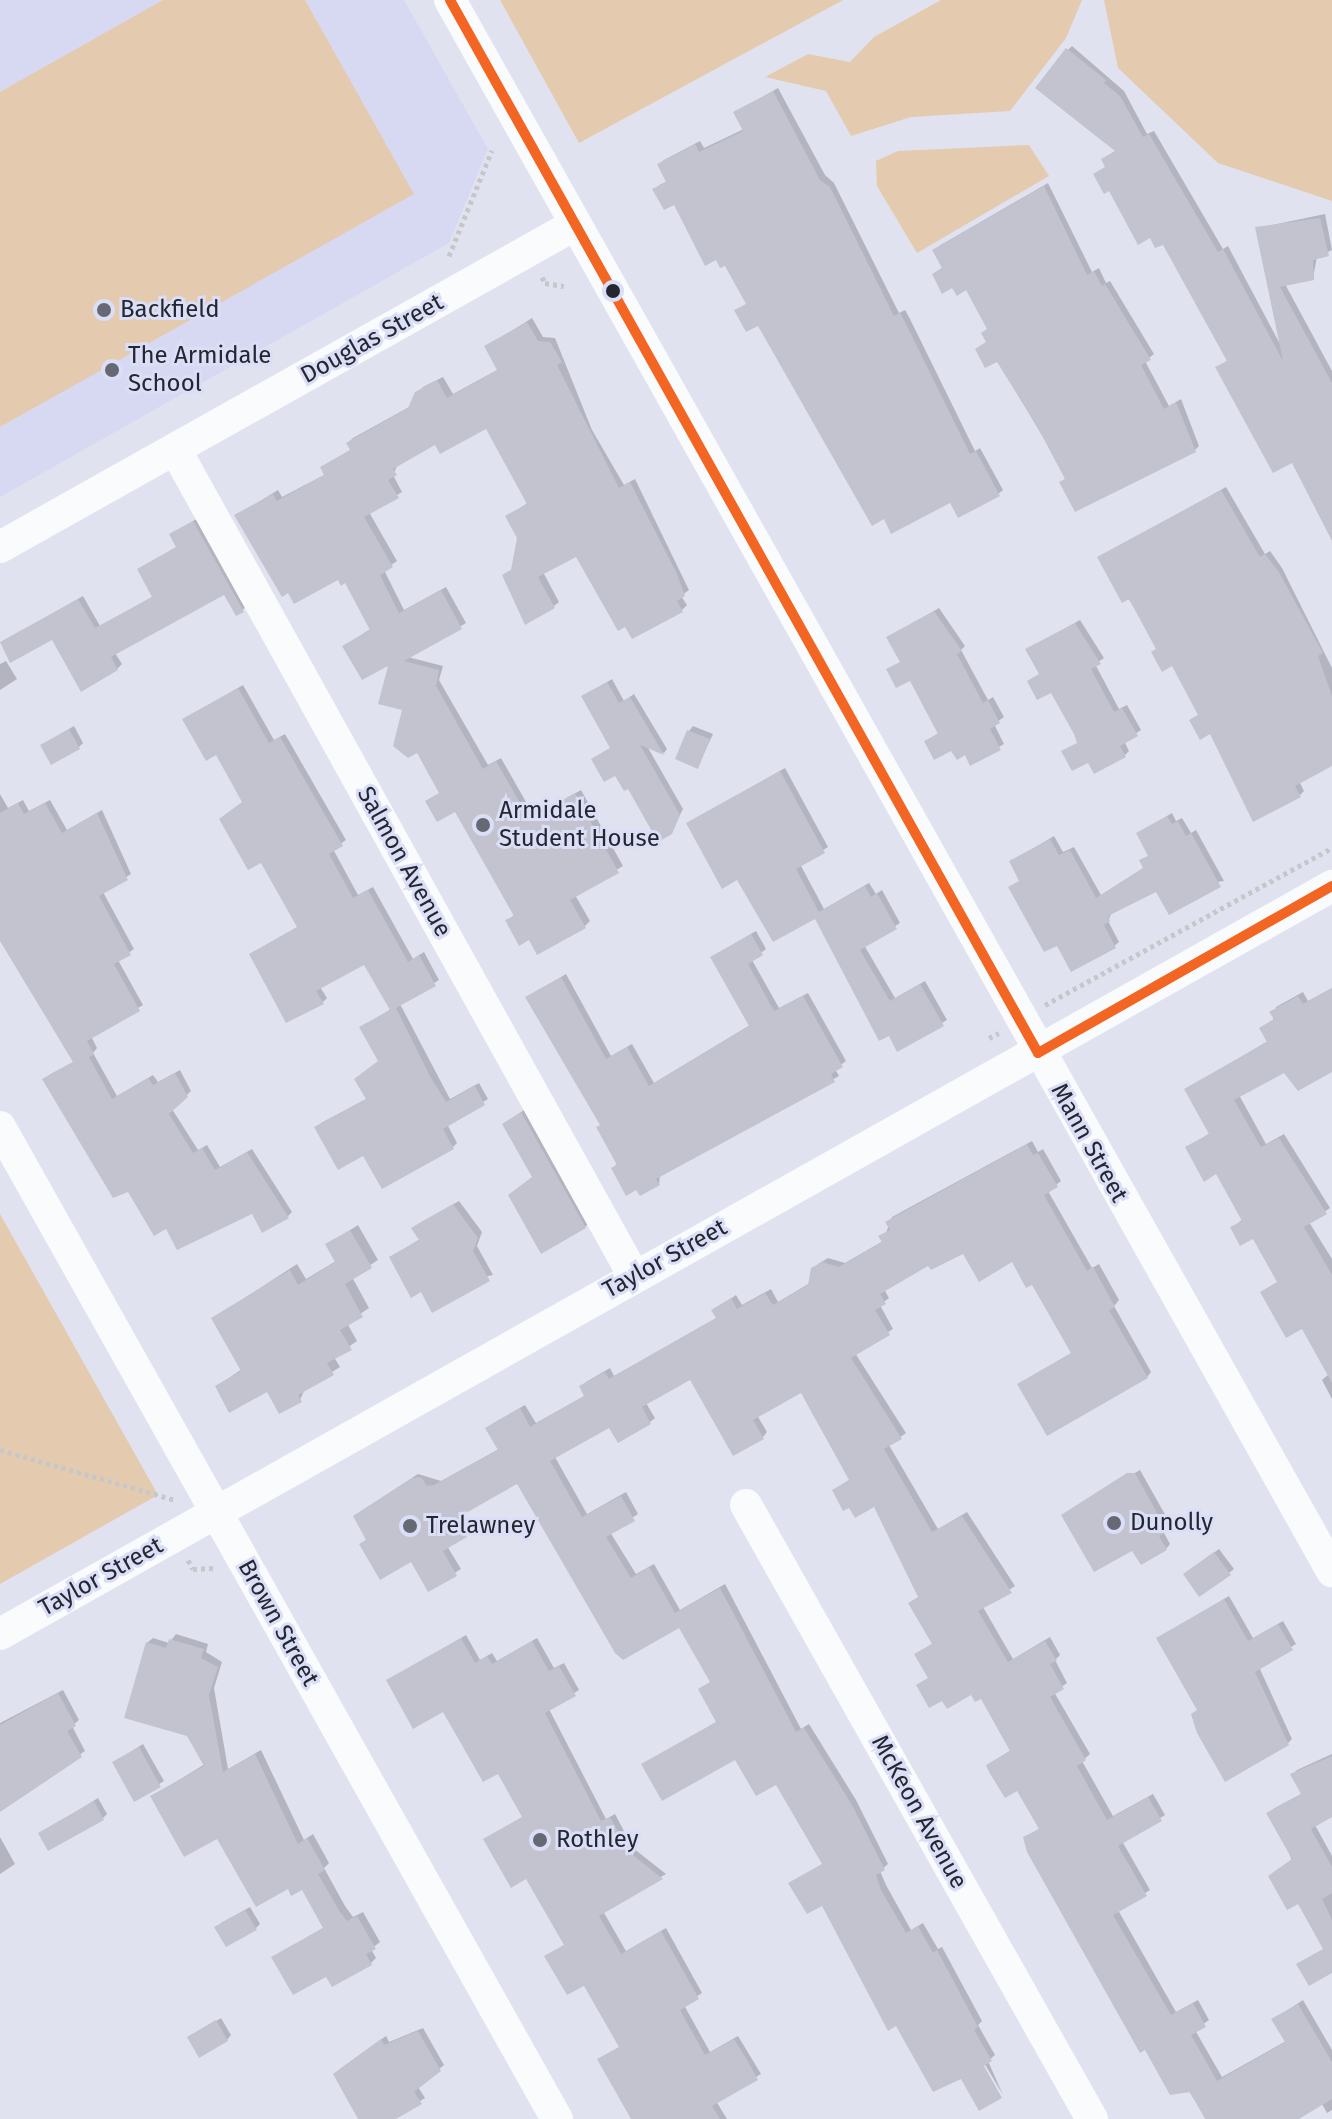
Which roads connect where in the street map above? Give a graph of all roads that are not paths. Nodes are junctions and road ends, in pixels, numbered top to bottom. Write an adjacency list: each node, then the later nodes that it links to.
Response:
1 (450, 0): 2 (street, Mann Street)
2 (576, 224): 3 (street, Douglas Street); 6 (street, Mann Street)
3 (175, 449): 4 (street, Douglas Street); 8 (street, Salmon Avenue)
4 (0, 547)
5 (1332, 886): 6 (street, Taylor Street)
6 (1038, 1053): 8 (street, Taylor Street); 11 (street, Mann Street)
7 (0, 1127): 10 (street, Brown Street)
8 (634, 1276): 10 (street, Taylor Street)
9 (746, 1505): 14 (street, McKeon Avenue)
10 (216, 1512): 12 (street, Taylor Street); 13 (street, Brown Street)
11 (1332, 1571)
12 (0, 1634)
13 (557, 2119)
14 (1092, 2119)

